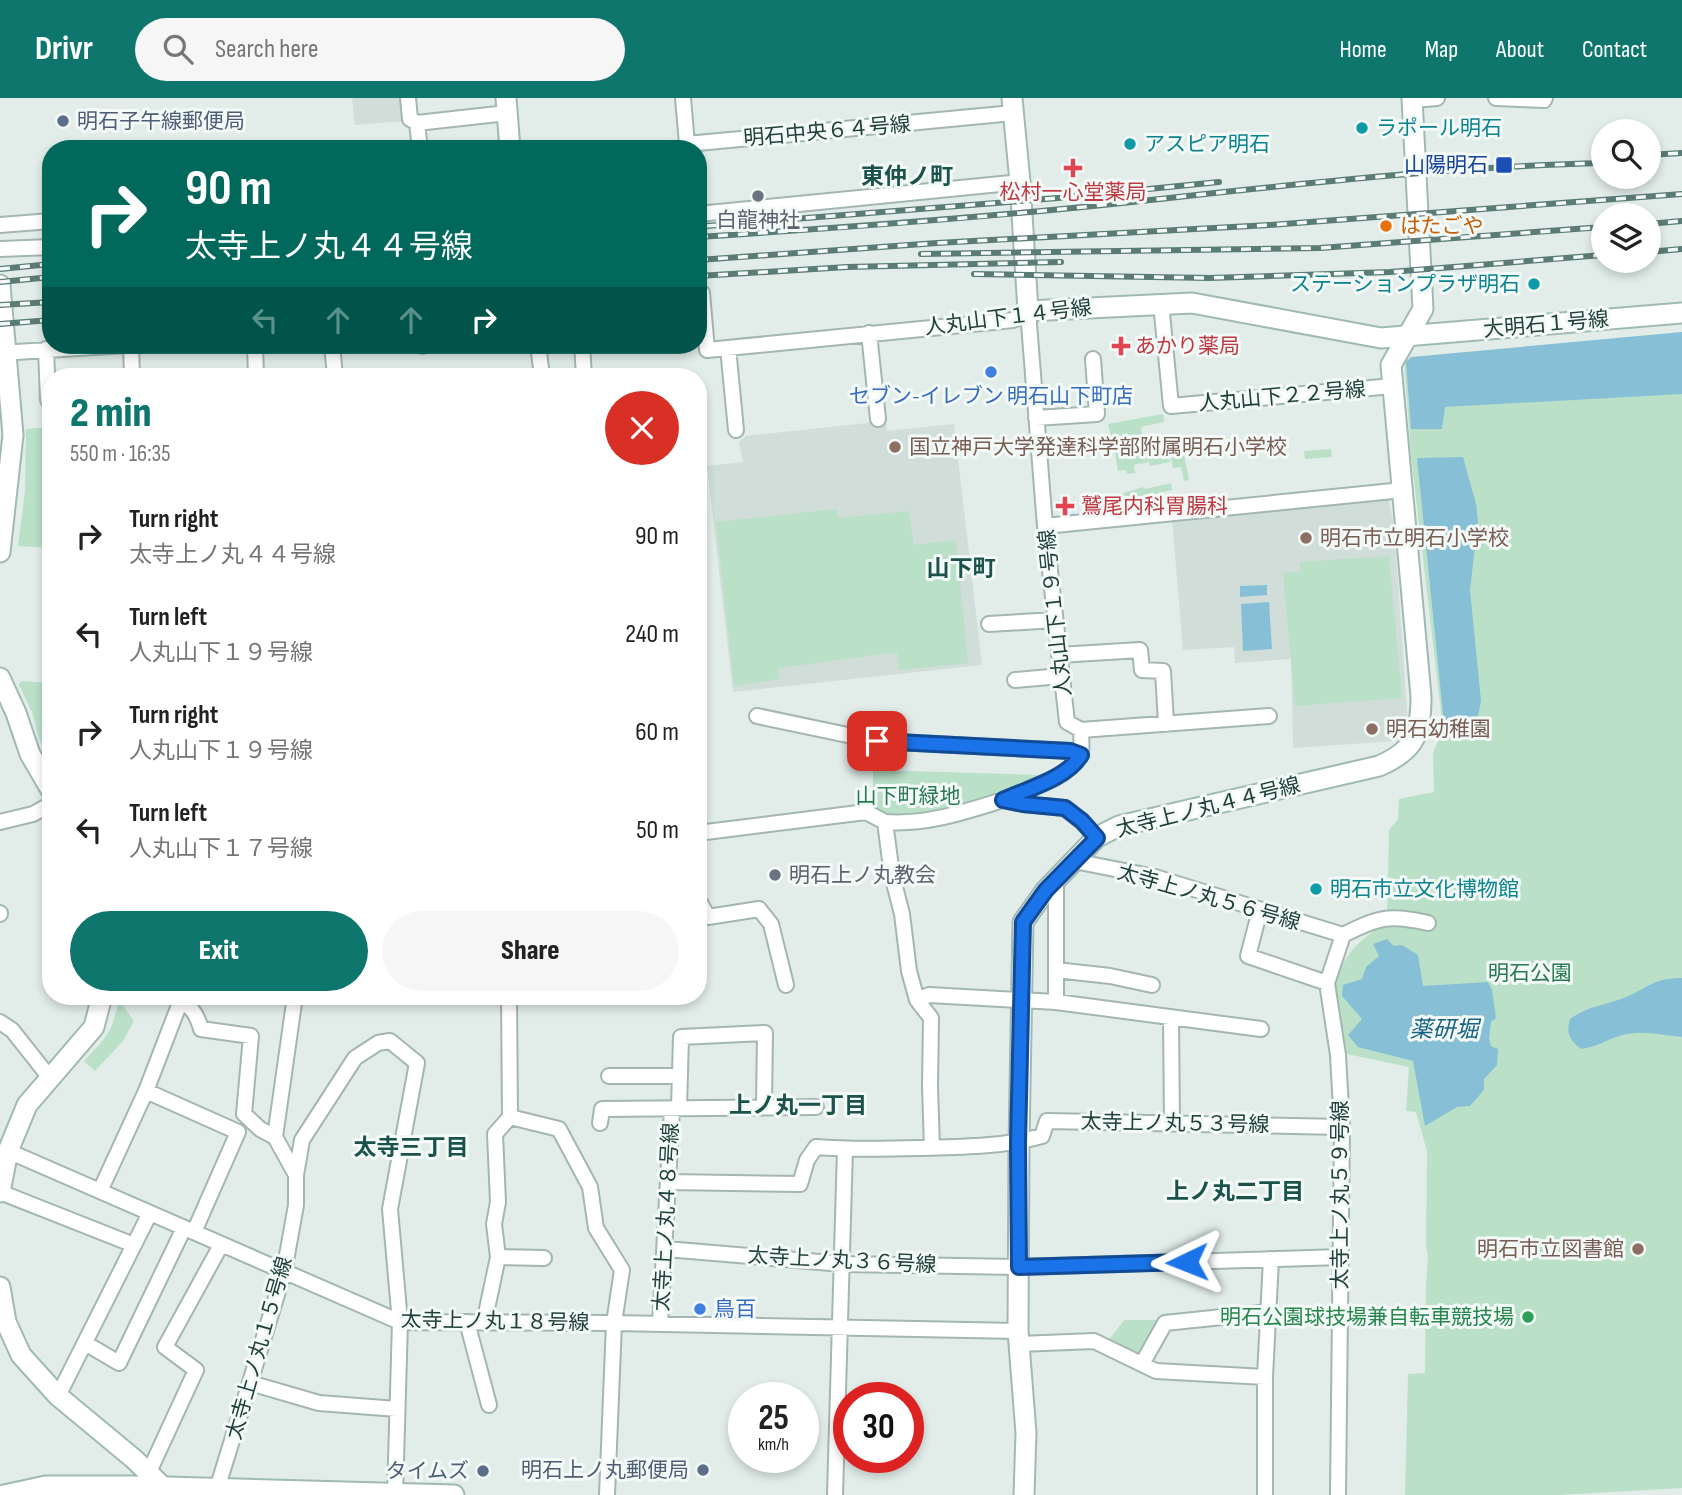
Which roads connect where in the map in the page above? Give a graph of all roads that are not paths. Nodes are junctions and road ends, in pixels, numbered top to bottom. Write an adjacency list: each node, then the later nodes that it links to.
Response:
1 (408, 98): 9 (street)
2 (682, 98): 12 (street, 明石中央６４号線)
3 (1437, 98): 6 (street)
4 (1496, 98): 5 (street)
5 (1545, 98)
6 (1412, 99): 25 (street, 太寺上ノ丸４４号線)
7 (506, 105): 9 (street); 11 (street)
8 (1013, 106): 13 (street, 明石中央６４号線); 14 (street, 人丸山下１９号線)
9 (417, 123): 10 (street)
10 (419, 140)
11 (509, 140)
12 (686, 140)
13 (707, 144)
14 (1020, 182): 15 (street); 22 (street, 人丸山下１９号線)
15 (707, 213)
16 (42, 222): 17 (street)
17 (0, 225)
18 (42, 247): 19 (street)
19 (0, 249)
20 (0, 285): 29 (street)
21 (1161, 303): 22 (street, 人丸山下１４号線); 25 (street, 人丸山下１４号線); 31 (street, 人丸山下２２号線)
22 (1028, 311): 24 (street, 人丸山下１４号線); 32 (street, 人丸山下１９号線)
23 (1682, 313): 25 (street, 大明石１号線)
24 (869, 333): 26 (street, 人丸山下１４号線); 33 (street)
25 (1409, 335): 31 (street, 太寺上ノ丸４４号線)
26 (728, 348): 28 (street); 34 (street)
27 (42, 349): 29 (street)
28 (707, 350)
29 (4, 352): 37 (street)
30 (1093, 359): 32 (street)
31 (1393, 386): 35 (street, 太寺上ノ丸４４号線)
32 (1036, 418): 36 (street, 人丸山下１９号線)
33 (877, 419)
34 (736, 430)
35 (1403, 490): 36 (street); 55 (street, 太寺上ノ丸４４号線)
36 (1045, 526): 38 (street, 人丸山下１９号線)
37 (0, 552)
38 (1055, 620): 39 (street); 40 (street, 人丸山下１９号線)
39 (989, 624)
40 (1059, 655): 41 (street, 人丸山下１９号線); 46 (street)
41 (1061, 676): 43 (street); 47 (street, 人丸山下１９号線)
42 (0, 678): 49 (street)
43 (1015, 680)
44 (757, 716): 48 (street)
45 (1269, 716): 46 (street)
46 (1166, 724): 47 (street)
47 (1081, 730): 48 (street)
48 (1081, 755): 50 (street)
49 (42, 775)
50 (1003, 800): 53 (street); 55 (street)
51 (42, 809): 52 (street)
52 (0, 822)
53 (886, 822): 54 (street); 67 (street)
54 (707, 832)
55 (1097, 838): 56 (street, 太寺上ノ丸４４号線)
56 (1074, 861): 57 (street, 太寺上ノ丸４４号線); 58 (street, 太寺上ノ丸５６号線)
57 (1056, 880): 62 (street); 66 (street, 太寺上ノ丸４４号線)
58 (1260, 910): 61 (street, 太寺上ノ丸５６号線); 63 (street)
59 (707, 915): 64 (street)
60 (1428, 923): 61 (street)
61 (1343, 935): 63 (street, 太寺上ノ丸５９号線)
62 (1056, 970): 65 (street); 68 (street)
63 (1326, 982): 87 (street, 太寺上ノ丸５９号線)
64 (786, 985)
65 (1152, 985)
66 (1021, 999): 67 (street); 68 (street); 89 (street, 太寺上ノ丸４４号線)
67 (917, 1000): 90 (street)
68 (1056, 1002): 74 (street)
69 (100, 1005): 79 (street)
70 (182, 1005): 80 (street)
71 (189, 1005): 88 (street)
72 (294, 1005): 88 (street)
73 (509, 1005): 84 (street)
74 (1171, 1017): 76 (street); 86 (street)
75 (0, 1022): 79 (street)
76 (1261, 1029)
77 (609, 1076): 78 (street)
78 (680, 1076): 81 (street, 太寺上ノ丸４８号線); 82 (street, 太寺上ノ丸４８号線)
79 (50, 1078): 92 (street)
80 (146, 1091): 95 (street); 98 (street)
81 (764, 1106): 82 (street); 83 (street)
82 (676, 1108): 85 (street); 94 (street, 太寺上ノ丸４８号線)
83 (816, 1108)
84 (510, 1116): 102 (street); 114 (street)
85 (600, 1123)
86 (1172, 1123): 87 (street, 太寺上ノ丸５３号線); 89 (street, 太寺上ノ丸５３号線)
87 (1342, 1127): 103 (street, 太寺上ノ丸５９号線)
88 (275, 1137): 93 (street)
89 (1018, 1143): 90 (street); 107 (street, 太寺上ノ丸４４号線)
90 (932, 1148): 91 (street)
91 (845, 1149): 94 (street); 106 (street)
92 (8, 1151): 95 (street, 太寺上ノ丸１８号線); 96 (street)
93 (296, 1175): 108 (street, 太寺上ノ丸１５号線); 111 (street, 太寺上ノ丸１５号線)
94 (669, 1182): 101 (street, 太寺上ノ丸４８号線)
95 (100, 1191): 97 (street, 太寺上ノ丸１８号線)
96 (0, 1192): 99 (street)
97 (150, 1213): 98 (street, 太寺上ノ丸１８号線); 99 (street)
98 (189, 1230): 100 (street, 太寺上ノ丸１８号線); 118 (street)
99 (134, 1245): 118 (street)
100 (222, 1245): 108 (street, 太寺上ノ丸１８号線); 125 (street)
101 (666, 1249): 106 (street, 太寺上ノ丸３６号線); 115 (street, 太寺上ノ丸４８号線)
102 (498, 1257): 104 (street); 113 (street)
103 (1341, 1257): 105 (street, 太寺上ノ丸３６号線); 136 (street, 太寺上ノ丸５９号線)
104 (544, 1258)
105 (1271, 1259): 107 (street, 太寺上ノ丸３６号線); 110 (street)
106 (843, 1264): 107 (street, 太寺上ノ丸３６号線); 116 (street)
107 (1019, 1267): 117 (street, 太寺上ノ丸４４号線)
108 (284, 1272): 111 (street, 太寺上ノ丸１８号線); 121 (street, 太寺上ノ丸１５号線)
109 (1, 1296): 122 (street)
110 (1270, 1312): 119 (street); 120 (street)
111 (400, 1322): 112 (street, 太寺上ノ丸１８号線); 124 (street)
112 (467, 1322): 113 (street, 太寺上ノ丸１８号線); 123 (street)
113 (484, 1323): 114 (street, 太寺上ノ丸１８号線)
114 (614, 1323): 115 (street, 太寺上ノ丸１８号線); 132 (street)
115 (660, 1324): 116 (street, 太寺上ノ丸１８号線)
116 (839, 1328): 117 (street, 太寺上ノ丸１８号線); 133 (street)
117 (1018, 1338): 119 (street, 太寺上ノ丸１８号線); 134 (street, 太寺上ノ丸４４号線)
118 (85, 1343): 122 (street)
119 (1142, 1364): 120 (street, 太寺上ノ丸１８号線)
120 (1265, 1377): 135 (street)
121 (250, 1383): 124 (street); 128 (street, 太寺上ノ丸１５号線)
122 (58, 1396): 125 (street)
123 (489, 1405)
124 (397, 1409): 129 (street)
125 (149, 1472): 126 (street)
126 (163, 1487): 127 (street); 128 (street)
127 (134, 1490): 130 (street)
128 (216, 1492): 129 (street)
129 (395, 1494): 131 (street)
130 (4, 1495)
131 (454, 1495)
132 (607, 1495)
133 (835, 1495)
134 (1024, 1495)
135 (1265, 1495)
136 (1338, 1495)

